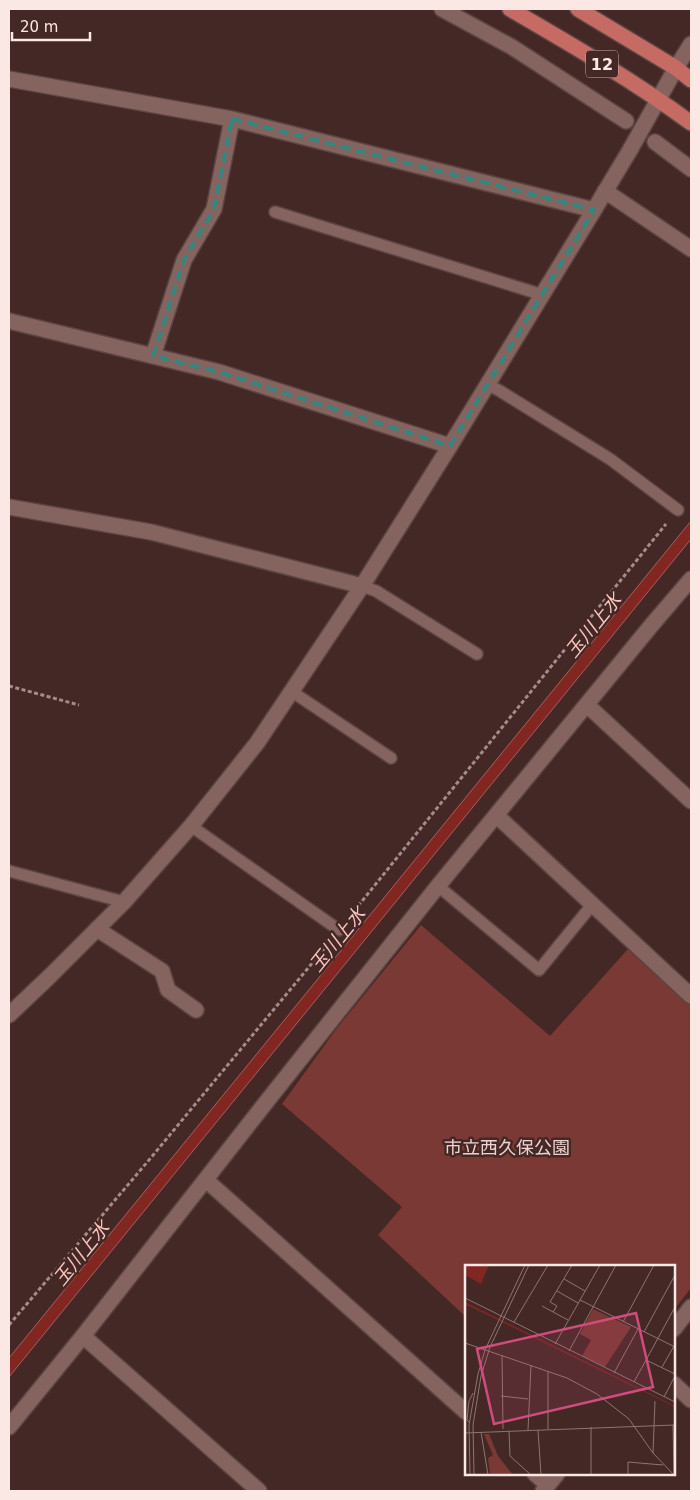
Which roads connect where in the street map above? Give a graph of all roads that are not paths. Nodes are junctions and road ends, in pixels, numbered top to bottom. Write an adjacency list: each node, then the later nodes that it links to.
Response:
1 (442, 9): 10 (street)
2 (510, 9): 8 (main road, 12)
3 (578, 9): 5 (main road, 12)
4 (691, 44): 5 (street)
5 (676, 68): 7 (main road, 12); 8 (street)
6 (9, 79): 9 (street)
7 (691, 80)
8 (658, 99): 11 (main road, 12); 14 (street)
9 (232, 119): 15 (street); 20 (street)
10 (626, 121)
11 (691, 123)
12 (655, 142): 13 (street)
13 (691, 169)
14 (605, 191): 15 (street); 17 (street)
15 (594, 210): 18 (street)
16 (275, 212): 18 (lane)
17 (691, 249)
18 (543, 294): 21 (street)
19 (9, 321): 20 (street)
20 (153, 356): 22 (street)
21 (487, 384): 22 (street); 24 (lane)
22 (450, 446): 26 (street)
23 (9, 506): 26 (street)
24 (678, 510)
25 (691, 579): 29 (street)
26 (362, 586): 27 (lane); 28 (street)
27 (477, 654)
28 (291, 691): 30 (lane); 33 (street)
29 (587, 705): 31 (street); 32 (street)
30 (391, 758)
31 (691, 800)
32 (496, 815): 35 (street); 37 (street)
33 (190, 826): 36 (street); 39 (lane)
34 (9, 870): 36 (lane)
35 (438, 886): 37 (lane); 43 (street)
36 (124, 902): 38 (street)
37 (592, 905): 40 (street)
38 (98, 929): 41 (street); 42 (street)
39 (339, 930)
40 (691, 996)
41 (196, 1010)
42 (9, 1015)
43 (206, 1180): 46 (street); 49 (street)
44 (691, 1307): 45 (street)
45 (675, 1328)
46 (83, 1336): 50 (street); 53 (street)
47 (675, 1385): 48 (street)
48 (691, 1400)
49 (465, 1411)
50 (9, 1427)
51 (537, 1475): 52 (street)
52 (549, 1483)
53 (259, 1491)

